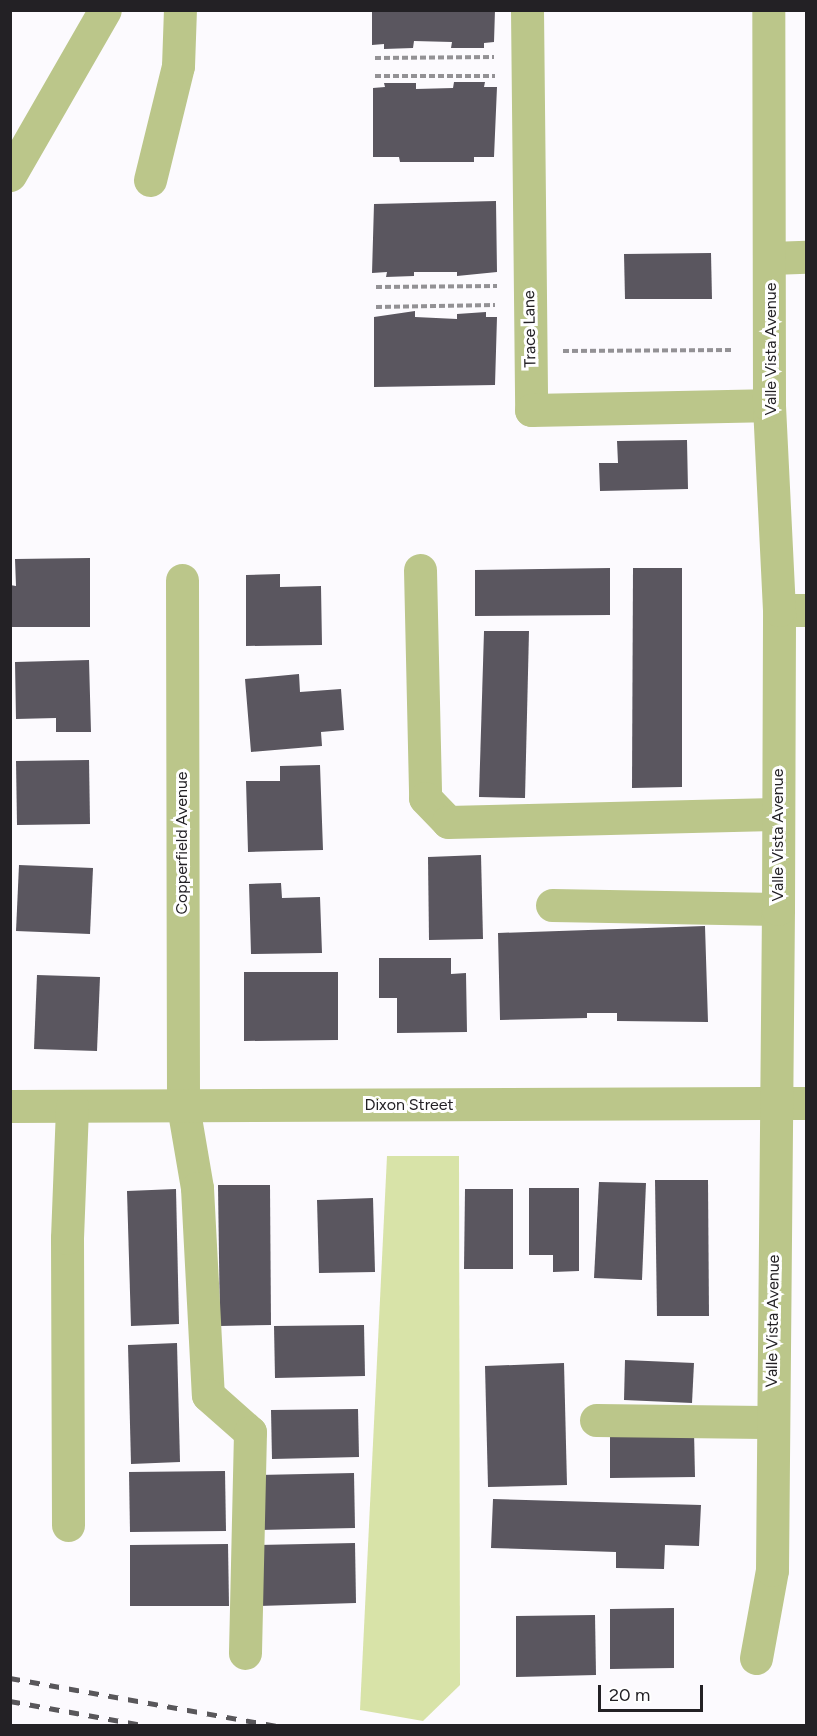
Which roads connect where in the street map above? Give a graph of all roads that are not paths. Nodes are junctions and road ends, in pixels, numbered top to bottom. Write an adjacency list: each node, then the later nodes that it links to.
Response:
1 (105, 10): 5 (street)
2 (180, 10): 6 (street)
3 (527, 10): 9 (street, Trace Lane)
4 (768, 10): 8 (street, Valle Vista Avenue)
5 (10, 176)
6 (150, 180)
7 (807, 256): 8 (street)
8 (771, 258): 9 (street, Valle Vista Avenue)
9 (770, 405): 12 (street, Valle Vista Avenue)
10 (420, 570): 13 (street)
11 (182, 580): 19 (street, Copperfield Avenue)
12 (793, 610): 13 (street, Valle Vista Avenue)
13 (778, 814): 15 (street, Valle Vista Avenue)
14 (552, 905): 15 (street)
15 (778, 909): 16 (street, Valle Vista Avenue)
16 (791, 1103): 19 (street, Dixon Street); 21 (street, Valle Vista Avenue)
17 (10, 1106): 18 (street, Dixon Street)
18 (72, 1106): 19 (street, Dixon Street); 22 (street)
19 (183, 1106): 23 (street, Copperfield Avenue)
20 (596, 1420): 21 (street)
21 (772, 1422): 24 (street, Valle Vista Avenue)
22 (68, 1525)
23 (245, 1653)
24 (756, 1658)

